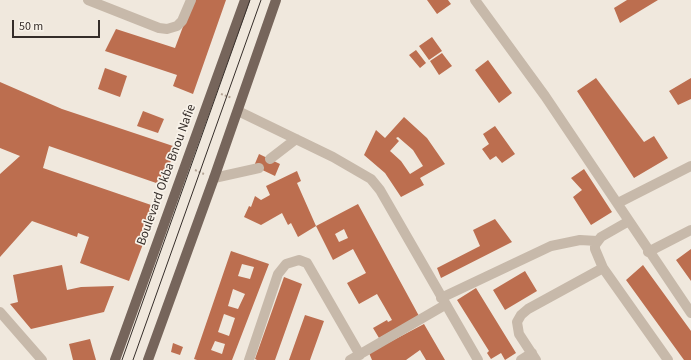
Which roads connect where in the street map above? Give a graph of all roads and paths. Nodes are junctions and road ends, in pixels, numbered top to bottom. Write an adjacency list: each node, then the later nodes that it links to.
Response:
1 (88, 0): 2 (street)
2 (190, 0)
3 (245, 0): 6 (main road, Boulevard Okba Bnou Nafie)
4 (276, 0): 7 (main road)
5 (475, 0): 14 (street)
6 (212, 90): 7 (path); 10 (main road, Boulevard Okba Bnou Nafie)
7 (239, 107): 8 (street); 13 (main road)
8 (296, 139): 9 (street); 20 (street)
9 (270, 159)
10 (185, 165): 13 (path); 26 (main road, Boulevard Okba Bnou Nafie)
11 (691, 166): 14 (street)
12 (259, 168): 13 (street)
13 (214, 178): 27 (main road)
14 (618, 203): 15 (street)
15 (629, 221): 17 (street); 18 (street)
16 (691, 230): 18 (street)
17 (597, 241): 19 (street); 20 (street)
18 (648, 252): 22 (street)
19 (603, 268): 24 (street); 32 (street)
20 (443, 302): 23 (street); 30 (street)
21 (0, 312): 25 (street)
22 (691, 313)
23 (360, 355): 28 (street); 29 (street)
24 (534, 357): 31 (street)
25 (42, 360)
26 (115, 360)
27 (148, 360)
28 (249, 360)
29 (350, 360)
30 (478, 360)
31 (521, 360)
32 (668, 360)

